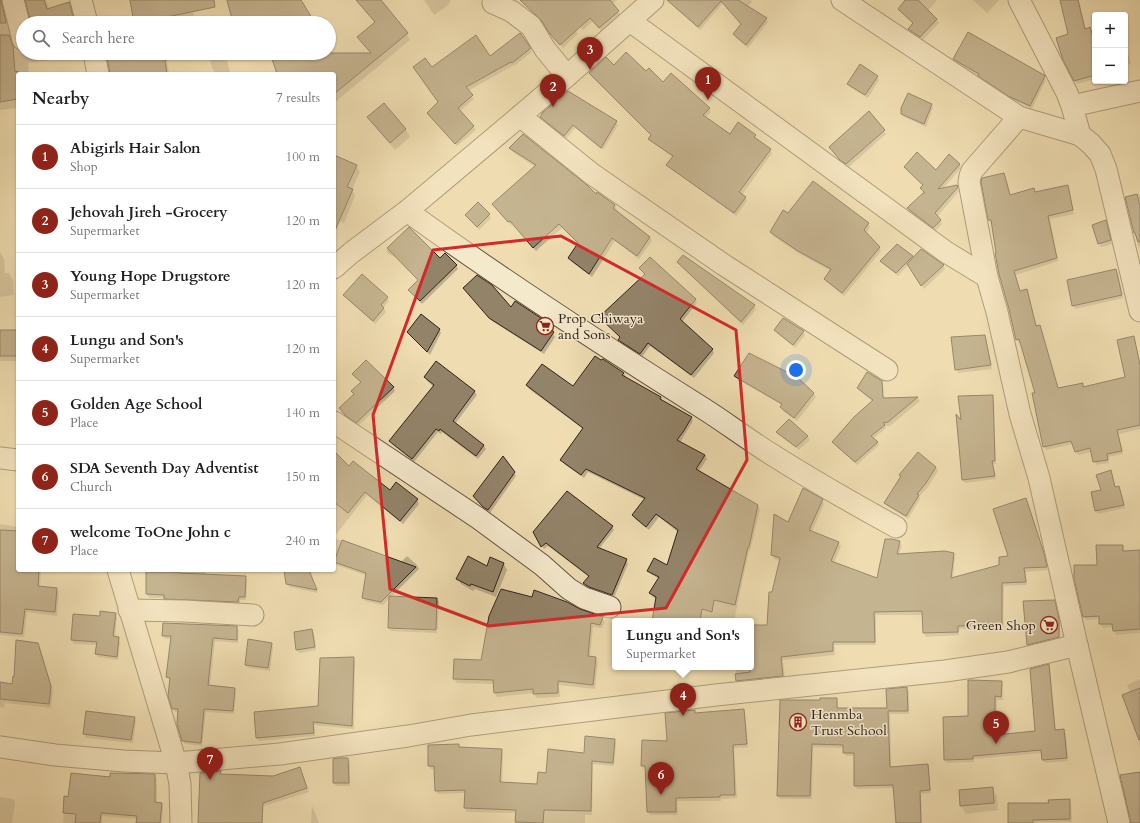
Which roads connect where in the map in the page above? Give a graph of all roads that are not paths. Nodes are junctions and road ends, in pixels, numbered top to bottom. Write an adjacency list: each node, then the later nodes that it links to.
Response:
1 (13, 0): 7 (street)
2 (81, 0): 8 (street)
3 (495, 0): 12 (street)
4 (653, 0): 9 (street)
5 (842, 0): 16 (street)
6 (1019, 0): 14 (street)
7 (17, 16)
8 (85, 16)
9 (630, 21): 12 (street); 21 (street)
10 (95, 60): 11 (street)
11 (98, 72)
12 (567, 76): 15 (street)
13 (1140, 90): 14 (street)
14 (1072, 106): 17 (street)
15 (520, 116): 18 (street); 23 (street)
16 (1019, 117): 17 (street); 21 (street)
17 (1080, 135): 22 (street)
18 (407, 211): 19 (street); 27 (street)
19 (343, 251): 20 (street)
20 (336, 264)
21 (987, 277): 32 (street)
22 (1140, 311)
23 (887, 370)
24 (336, 423): 29 (street)
25 (0, 458): 26 (street)
26 (16, 460)
27 (896, 527)
28 (119, 572): 30 (street)
29 (610, 607)
30 (129, 610): 31 (street); 34 (street)
31 (253, 615)
32 (1077, 645): 34 (street); 36 (street)
33 (0, 747): 34 (street)
34 (176, 763): 35 (street)
35 (180, 823)
36 (1119, 823)

